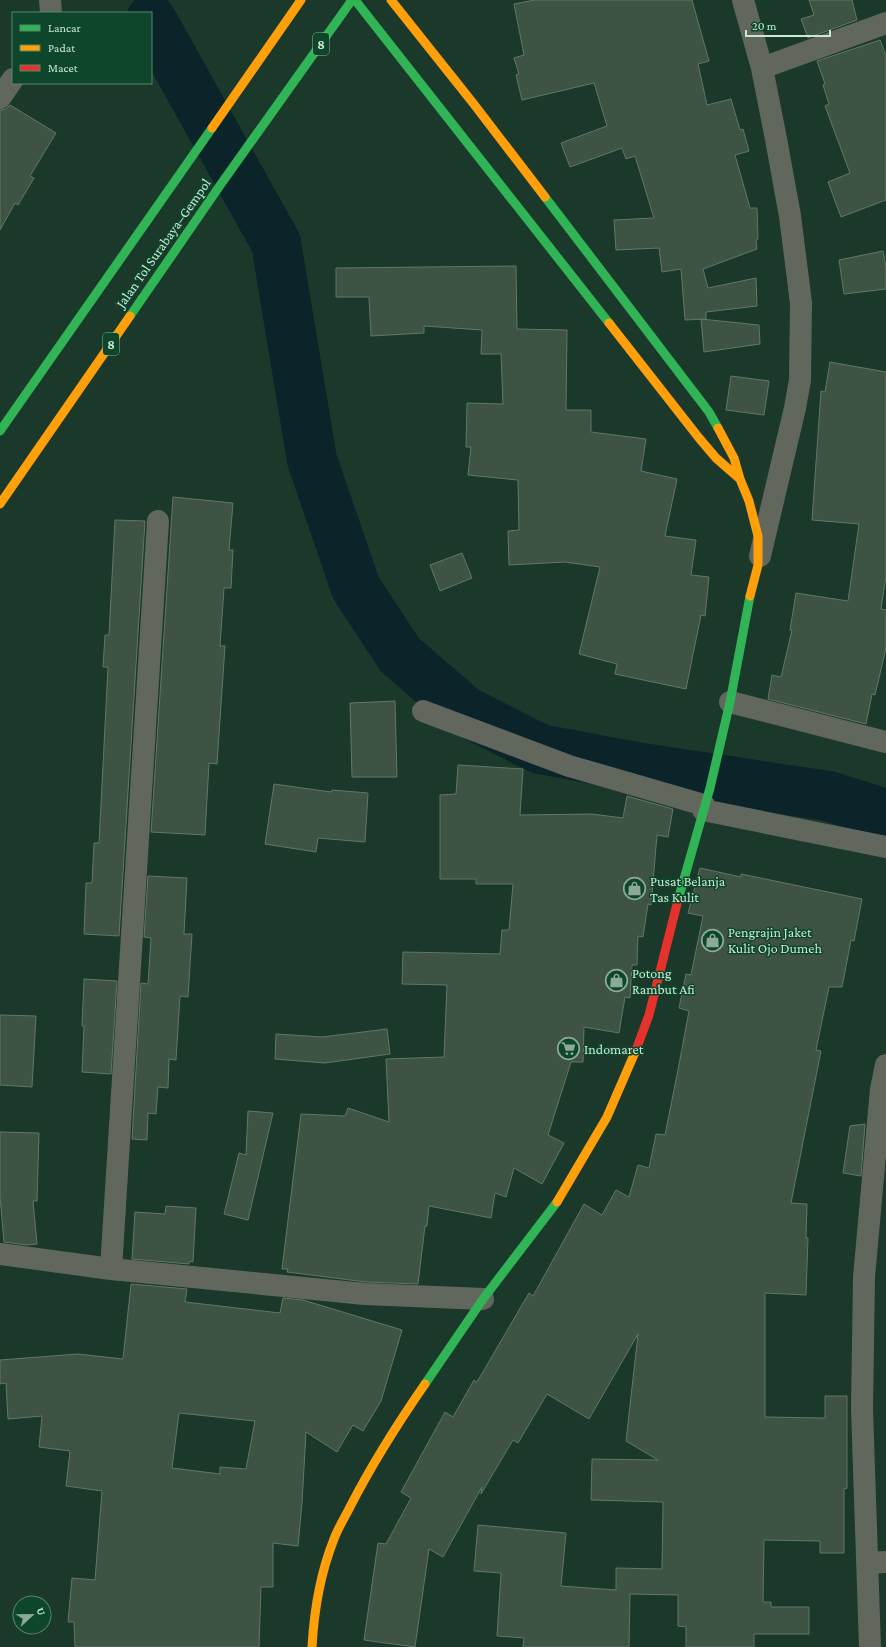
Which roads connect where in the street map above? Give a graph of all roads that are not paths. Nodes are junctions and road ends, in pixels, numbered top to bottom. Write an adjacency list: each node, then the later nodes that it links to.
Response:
1 (50, 0): 7 (street)
2 (301, 0): 12 (main road, Jalan Tol Surabaya–Gempol)
3 (352, 0): 14 (main road, Jalan Tol Surabaya–Gempol / 8)
4 (355, 0): 13 (main road)
5 (391, 0): 13 (main road)
6 (743, 0): 9 (street)
7 (51, 12)
8 (886, 23): 9 (street)
9 (762, 68): 16 (street)
10 (12, 80): 11 (street)
11 (0, 98)
12 (0, 431)
13 (740, 479): 16 (main road)
14 (0, 504)
15 (158, 521): 24 (street)
16 (758, 565): 17 (main road)
17 (728, 706): 19 (street); 20 (main road)
18 (423, 711): 20 (street)
19 (886, 742)
20 (706, 801): 21 (street); 25 (main road)
21 (886, 847)
22 (886, 1065): 26 (street)
23 (0, 1254): 24 (street)
24 (111, 1269): 25 (street)
25 (483, 1299): 27 (main road)
26 (877, 1562): 28 (street)
27 (312, 1647)
28 (870, 1647)

